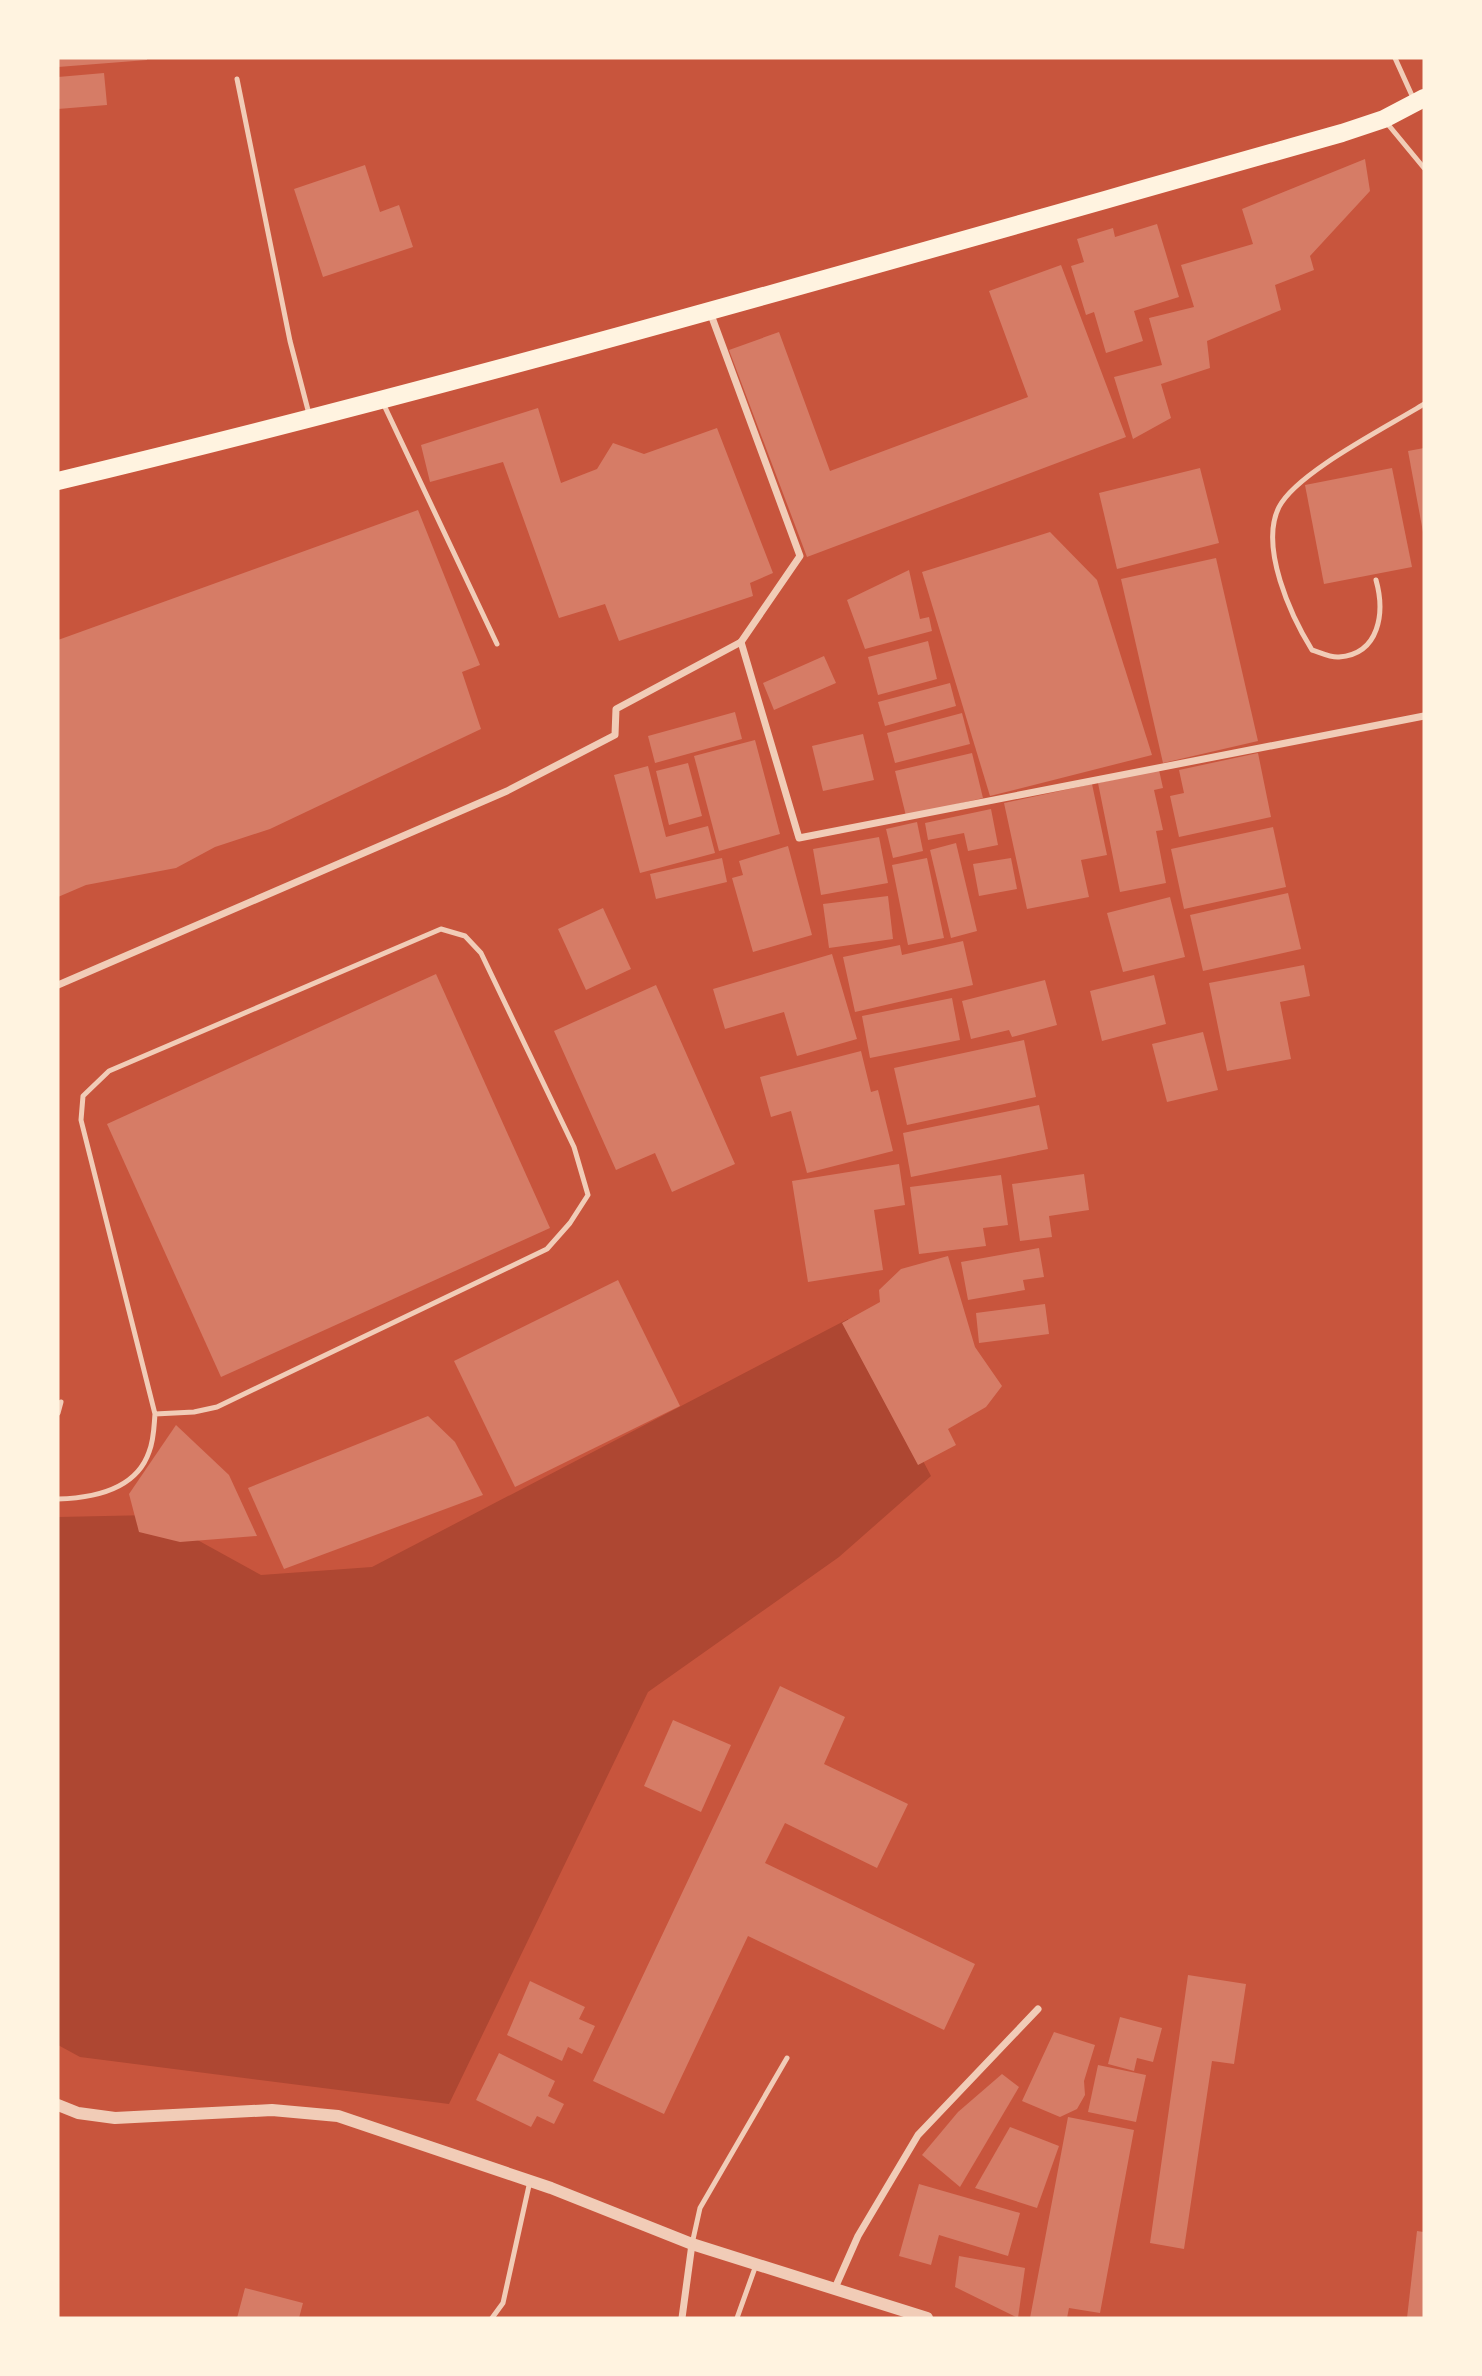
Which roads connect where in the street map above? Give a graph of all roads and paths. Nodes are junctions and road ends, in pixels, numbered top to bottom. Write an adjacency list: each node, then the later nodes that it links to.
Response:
1 (1395, 58): 3 (lane)
2 (237, 79): 9 (lane)
3 (1420, 101): 4 (main road)
4 (1384, 119): 5 (lane); 6 (main road)
5 (1424, 169)
6 (710, 311): 7 (main road); 12 (street)
7 (383, 401): 9 (main road); 13 (lane)
8 (1424, 404): 11 (lane)
9 (311, 420): 10 (main road)
10 (58, 481)
11 (1376, 580)
12 (741, 642): 14 (street); 15 (street)
13 (497, 644)
14 (1424, 716)
15 (58, 985)
16 (61, 1402): 17 (lane)
17 (58, 1413)
18 (155, 1414): 18 (lane); 19 (lane)
19 (58, 1499)
20 (1038, 2009): 26 (street)
21 (787, 2058): 24 (lane)
22 (58, 2105): 23 (street)
23 (530, 2181): 24 (street); 27 (lane)
24 (692, 2244): 25 (street); 28 (street)
25 (756, 2264): 26 (street); 29 (lane)
26 (835, 2288): 30 (street)
27 (492, 2318)
28 (682, 2318)
29 (737, 2318)
30 (927, 2318)

